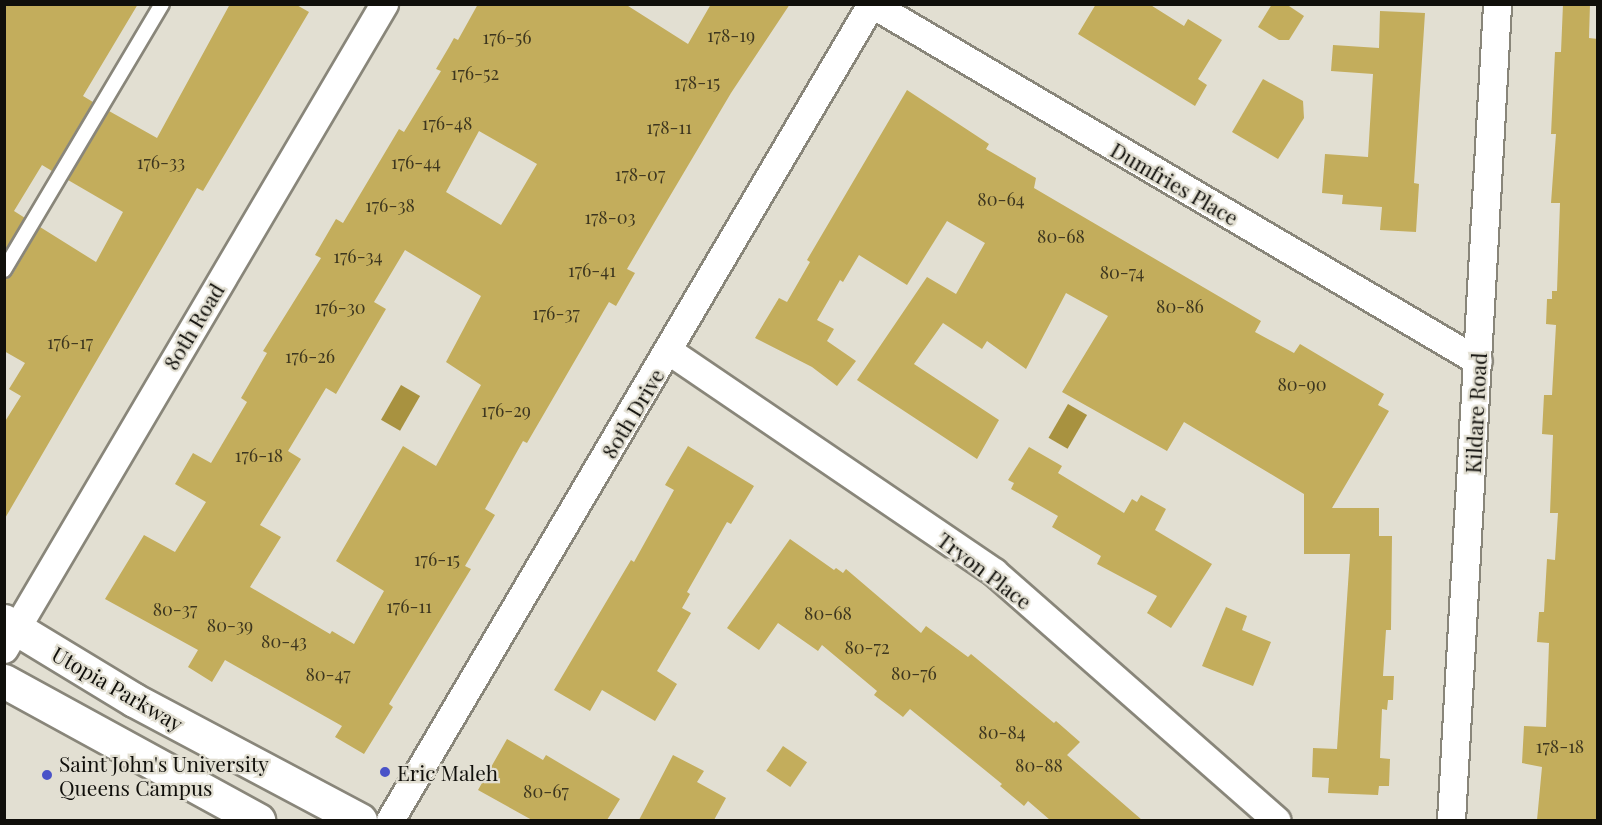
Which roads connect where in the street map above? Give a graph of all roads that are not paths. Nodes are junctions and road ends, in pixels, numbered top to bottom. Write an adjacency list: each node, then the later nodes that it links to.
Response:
1 (162, 4): 5 (lane)
2 (384, 4): 8 (street, 80th Road)
3 (872, 4): 6 (street, 80th Drive); 7 (street, Dumfries Place)
4 (1497, 4): 7 (street, Kildare Road)
5 (4, 270)
6 (669, 351): 12 (street, 80th Drive); 13 (street, Tryon Place)
7 (1478, 362): 14 (street, Kildare Road)
8 (8, 632): 11 (main road, Utopia Parkway)
9 (4, 681): 10 (main road)
10 (258, 820)
11 (360, 820)
12 (390, 820)
13 (1276, 820)
14 (1451, 820)

